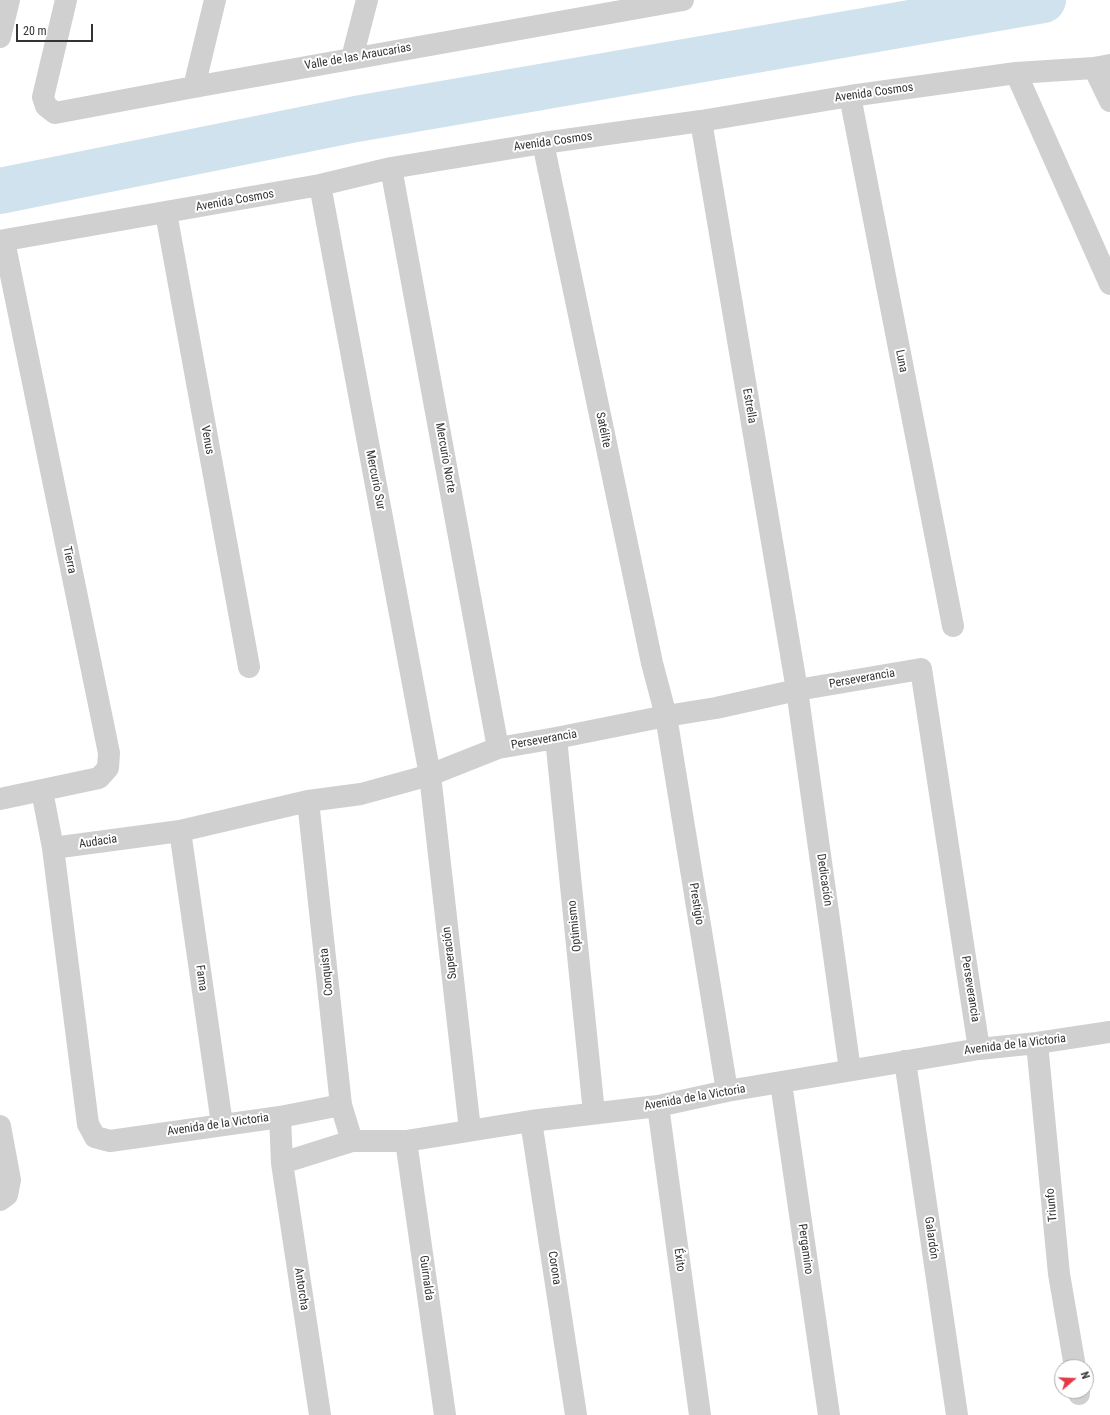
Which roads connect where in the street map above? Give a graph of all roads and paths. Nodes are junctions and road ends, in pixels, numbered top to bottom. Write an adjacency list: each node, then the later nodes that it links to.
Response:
1 (9, 0): 6 (street)
2 (66, 0): 10 (street, Valle de las Araucarias)
3 (215, 0): 10 (street)
4 (367, 0): 7 (street)
5 (683, 0): 7 (street, Valle de las Araucarias)
6 (0, 37)
7 (352, 58): 10 (street, Valle de las Araucarias)
8 (1102, 66): 9 (street, Avenida Cosmos); 12 (street)
9 (1016, 73): 11 (street, Avenida Cosmos); 19 (street)
10 (194, 87)
11 (850, 96): 13 (street, Avenida Cosmos); 20 (street, Luna)
12 (1110, 101)
13 (701, 121): 14 (street, Avenida Cosmos); 22 (street, Estrella)
14 (543, 143): 15 (street, Avenida Cosmos); 23 (street, Satélite)
15 (392, 168): 16 (street, Avenida Cosmos); 25 (street, Mercurio Norte)
16 (320, 185): 17 (street, Avenida Cosmos); 26 (street, Mercurio Sur)
17 (166, 213): 18 (street, Avenida Cosmos); 21 (street, Venus)
18 (2, 241): 27 (street, Tierra)
19 (1110, 284)
20 (953, 626)
21 (249, 667)
22 (797, 690): 23 (street, Perseverancia); 34 (street, Perseverancia); 36 (street, Dedicación)
23 (666, 716): 24 (street, Perseverancia); 38 (street, Prestigio)
24 (556, 738): 25 (street, Perseverancia); 41 (street, Optimismo)
25 (498, 748): 26 (street, Perseverancia)
26 (430, 775): 29 (street, Audacia); 46 (street, Superación)
27 (42, 791): 28 (street, Tierra); 31 (street)
28 (0, 799)
29 (308, 801): 30 (street, Audacia); 39 (street, Conquista)
30 (180, 831): 31 (street, Audacia); 44 (street, Fama)
31 (53, 848): 44 (street, Avenida de la Victoria)
32 (1110, 1032): 33 (street, Avenida de la Victoria)
33 (1037, 1043): 34 (street, Avenida de la Victoria); 51 (street, Triunfo)
34 (978, 1049): 35 (street, Avenida de la Victoria)
35 (905, 1061): 36 (street, Avenida de la Victoria); 57 (street, Galardón)
36 (850, 1070): 37 (street, Avenida de la Victoria)
37 (781, 1083): 38 (street, Avenida de la Victoria); 56 (street, Pergamino)
38 (726, 1091): 40 (street, Avenida de la Victoria)
39 (341, 1106): 42 (street, Avenida de la Victoria); 48 (street, Conquista)
40 (658, 1106): 41 (street, Avenida de la Victoria); 55 (street, Éxito)
41 (594, 1113): 43 (street, Avenida de la Victoria)
42 (280, 1117): 44 (street, Avenida de la Victoria); 49 (street, Antorcha)
43 (531, 1121): 46 (street, Avenida de la Victoria); 54 (street, Corona)
44 (222, 1124)
45 (0, 1126): 50 (street)
46 (470, 1130): 47 (street, Avenida de la Victoria)
47 (406, 1140): 48 (street, Avenida de la Victoria); 53 (street, Guirnalda)
48 (352, 1141): 49 (street, Avenida de la Victoria)
49 (282, 1163): 52 (street, Antorcha)
50 (0, 1200)
51 (1073, 1359)
52 (320, 1415)
53 (445, 1415)
54 (576, 1415)
55 (700, 1415)
56 (829, 1415)
57 (957, 1415)

